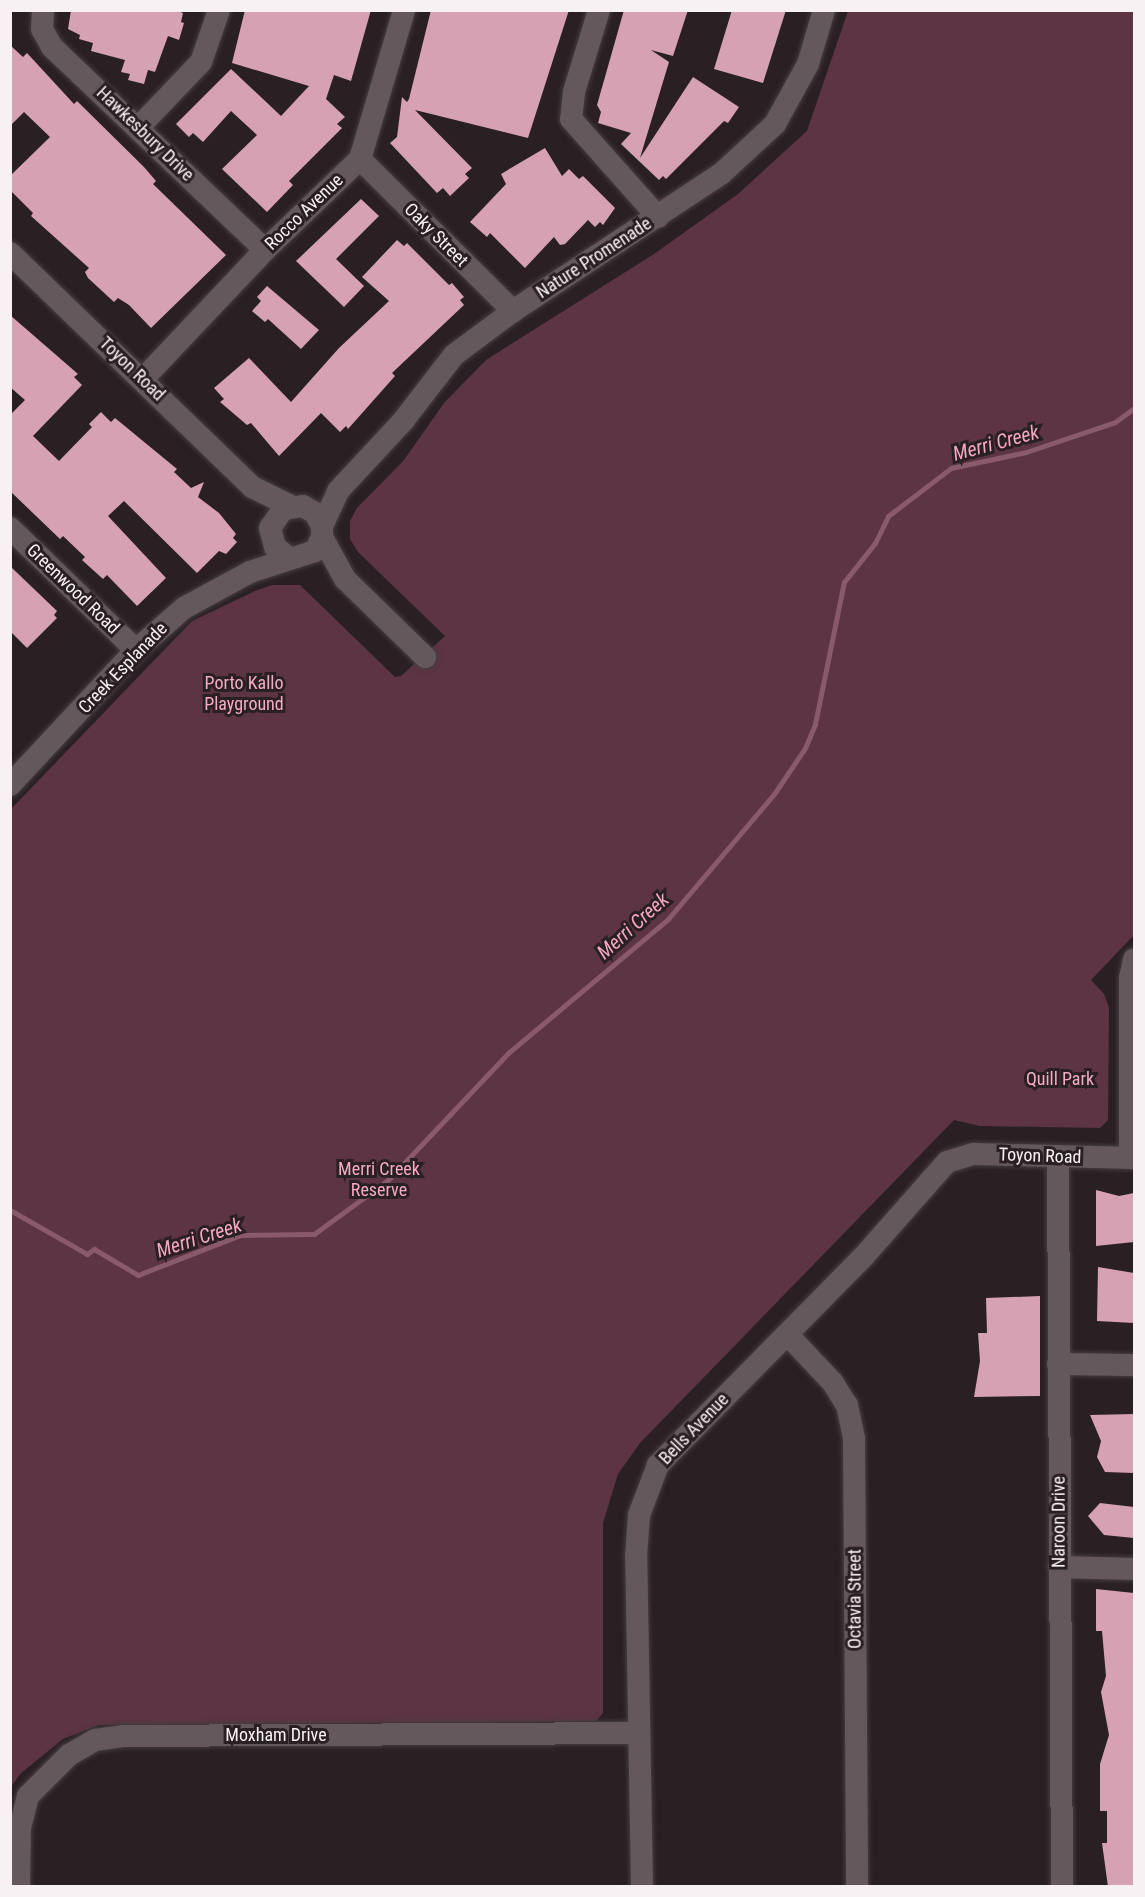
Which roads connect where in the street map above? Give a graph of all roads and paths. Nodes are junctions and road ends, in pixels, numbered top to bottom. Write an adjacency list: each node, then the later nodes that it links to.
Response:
1 (43, 10): 6 (street, Hawkesbury Drive)
2 (219, 10): 6 (street)
3 (404, 10): 7 (street, Rocco Avenue)
4 (599, 10): 8 (street)
5 (824, 10): 8 (street, Nature Promenade)
6 (138, 128): 9 (street, Hawkesbury Drive)
7 (360, 159): 9 (street, Rocco Avenue); 11 (street, Oaky Street)
8 (658, 217): 11 (street, Nature Promenade)
9 (265, 250): 12 (street, Rocco Avenue)
10 (10, 254): 12 (street, Toyon Road)
11 (513, 311): 14 (street, Nature Promenade)
12 (143, 379): 13 (street, Toyon Road)
13 (252, 487): 15 (street, Toyon Road); 17 (street, Toyon Road)
14 (338, 490): 15 (street, Nature Promenade); 18 (street, Nature Promenade)
15 (297, 506): 17 (street); 18 (street)
16 (10, 528): 22 (street, Greenwood Road)
17 (270, 530): 19 (street); 20 (street)
18 (322, 531): 19 (street); 21 (street)
19 (295, 557): 20 (street, Creek Esplanade); 21 (street)
20 (250, 572): 22 (street, Creek Esplanade)
21 (345, 579): 23 (street)
22 (136, 650): 24 (street, Creek Esplanade)
23 (425, 657)
24 (10, 785)
25 (1134, 959): 27 (street)
26 (1058, 1158): 27 (street, Toyon Road); 28 (street, Toyon Road); 30 (street, Naroon Drive)
27 (1132, 1158)
28 (947, 1162): 29 (street, Bells Avenue)
29 (787, 1334): 34 (street, Bells Avenue); 37 (street, Octavia Street)
30 (1058, 1364): 31 (street); 32 (street, Naroon Drive)
31 (1134, 1365)
32 (1059, 1567): 33 (street); 38 (street, Naroon Drive)
33 (1134, 1569)
34 (637, 1732): 35 (street, Moxham Drive); 36 (street, Bells Avenue)
35 (19, 1887)
36 (642, 1887)
37 (857, 1887)
38 (1062, 1887)

